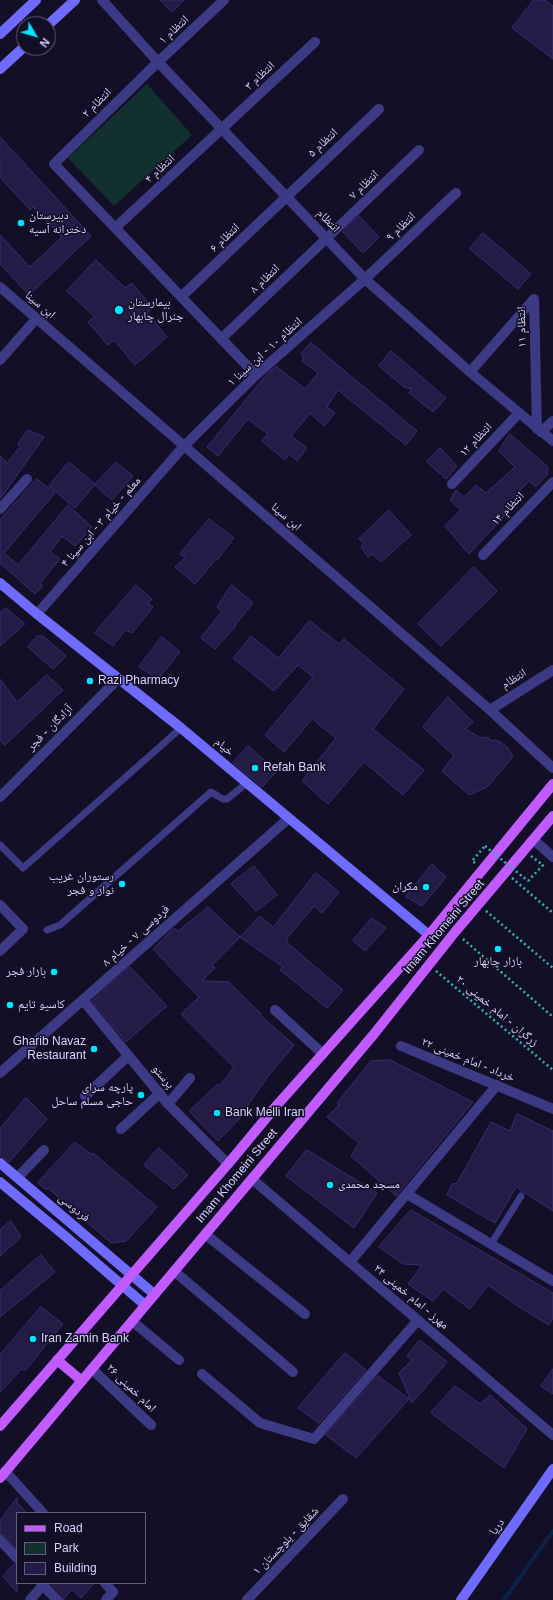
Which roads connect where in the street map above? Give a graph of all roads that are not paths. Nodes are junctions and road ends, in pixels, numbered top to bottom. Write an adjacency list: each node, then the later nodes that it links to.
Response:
1 (36, 0): 6 (street)
2 (75, 0): 5 (street)
3 (102, 0): 9 (street, انتظام)
4 (224, 0): 9 (street, انتظام ۱)
5 (56, 18)
6 (0, 34)
7 (315, 42): 12 (street, انتظام ۳)
8 (16, 54): 10 (street)
9 (158, 62): 12 (street, انتظام); 16 (street, انتظام ۲)
10 (0, 69)
11 (379, 109): 15 (street, انتظام ۵)
12 (223, 129): 15 (street, انتظام); 16 (street, انتظام ۴)
13 (419, 150): 17 (street, انتظام ۷)
14 (456, 193): 18 (street, انتظام ۹)
15 (286, 196): 17 (street, انتظام); 20 (street, انتظام ۶)
16 (116, 228): 20 (street)
17 (326, 238): 18 (street, انتظام); 22 (street, انتظام ۸)
18 (365, 280): 24 (street, انتظام); 25 (street, انتظام ۱۰ - ابن سینا ۱)
19 (0, 287): 21 (street, ابن سینا)
20 (182, 297): 22 (street)
21 (36, 319): 23 (street); 30 (street, ابن سینا)
22 (221, 339): 25 (street)
23 (0, 360)
24 (470, 372): 26 (street, انتظام); 28 (street, انتظام ۱۱)
25 (256, 375): 30 (street, انتظام ۱۰ - ابن سینا ۱)
26 (519, 413): 28 (street, انتظام); 33 (street, انتظام ۱۲)
27 (553, 421): 28 (street)
28 (539, 430): 29 (street, انتظام)
29 (553, 441)
30 (184, 446): 37 (street, معلم - خیام ۳ - ابن سینا ۴); 40 (street, ابن سینا)
31 (27, 479): 34 (street)
32 (553, 482): 35 (street, انتظام ۱۴)
33 (452, 484)
34 (0, 510)
35 (483, 555)
36 (0, 583): 37 (street, خیام)
37 (37, 614): 39 (street, خیام)
38 (553, 670): 40 (street, انتظام)
39 (118, 678): 41 (street, خیام); 45 (street, آزادگان - فجر)
40 (490, 710): 42 (street, ابن سینا)
41 (181, 728): 43 (street, خیام); 49 (lane)
42 (553, 768)
43 (247, 783): 47 (street, خیام); 52 (lane)
44 (553, 784): 53 (main road, Imam Khomeini Street)
45 (0, 796)
46 (553, 816): 48 (main road, Imam Khomeini Street)
47 (288, 818): 53 (street, خیام); 55 (street, فردوسی ۷ - خیام ۸)
48 (534, 840): 50 (street); 72 (main road, Imam Khomeini Street)
49 (0, 845)
50 (553, 857)
51 (0, 905): 54 (street)
52 (47, 930)
53 (428, 935): 58 (main road, Imam Khomeini Street)
54 (0, 951)
55 (83, 1000): 59 (street, پرستو); 60 (street, فردوسی ۷ - خیام ۸)
56 (275, 1010): 58 (street)
57 (401, 1046): 62 (street, خرداد - امام خمینی ۲۲)
58 (323, 1054): 70 (main road, Imam Khomeini Street)
59 (128, 1056): 63 (street, پرستو); 64 (street)
60 (0, 1073)
61 (190, 1078): 65 (street)
62 (497, 1085): 66 (street, خرداد - امام خمینی ۲۲); 74 (street)
63 (160, 1093): 65 (street, پرستو); 67 (street)
64 (85, 1096)
65 (168, 1104): 70 (street, پرستو)
66 (553, 1109)
67 (121, 1129)
68 (44, 1150): 71 (street)
69 (0, 1163): 71 (street, فردوسی)
70 (228, 1164): 80 (main road, Imam Khomeini Street)
71 (18, 1178): 80 (street, فردوسی)
72 (252, 1179): 76 (main road, Imam Khomeini Street); 78 (street, مهرز - امام خمینی ۲۴)
73 (0, 1182): 82 (street)
74 (407, 1194): 77 (street); 78 (street)
75 (521, 1196): 77 (lane)
76 (205, 1234): 79 (main road, Imam Khomeini Street); 85 (street)
77 (491, 1244): 81 (street)
78 (350, 1262): 86 (street, مهرز - امام خمینی ۲۴)
79 (174, 1271): 83 (main road, Imam Khomeini Street); 91 (street)
80 (131, 1275): 82 (main road, Imam Khomeini Street); 83 (street, فردوسی)
81 (553, 1281)
82 (122, 1286): 84 (street); 88 (main road, Imam Khomeini Street)
83 (154, 1294): 84 (main road, Imam Khomeini Street)
84 (145, 1305): 87 (main road, Imam Khomeini Street)
85 (305, 1314)
86 (418, 1320): 92 (street); 96 (street, مهرز - امام خمینی ۲۴)
87 (132, 1321): 89 (street); 90 (main road, Imam Khomeini Street)
88 (57, 1360): 93 (main road); 95 (main road, Imam Khomeini Street)
89 (179, 1360)
90 (92, 1369): 93 (main road, Imam Khomeini Street); 94 (street, امام خمینی ۲۶)
91 (293, 1372)
92 (202, 1374)
93 (82, 1381): 98 (main road, Imam Khomeini Street)
94 (151, 1425)
95 (0, 1426)
96 (553, 1435)
97 (553, 1469): 109 (street, دریا)
98 (3, 1474): 100 (street)
99 (343, 1499): 108 (street, شقایق - بلوچستان ۱)
100 (41, 1512)
101 (0, 1540): 102 (street)
102 (16, 1557)
103 (43, 1584): 105 (street); 106 (street)
104 (106, 1584): 107 (street)
105 (30, 1600)
106 (57, 1600)
107 (106, 1600)
108 (247, 1600)
109 (461, 1600)

